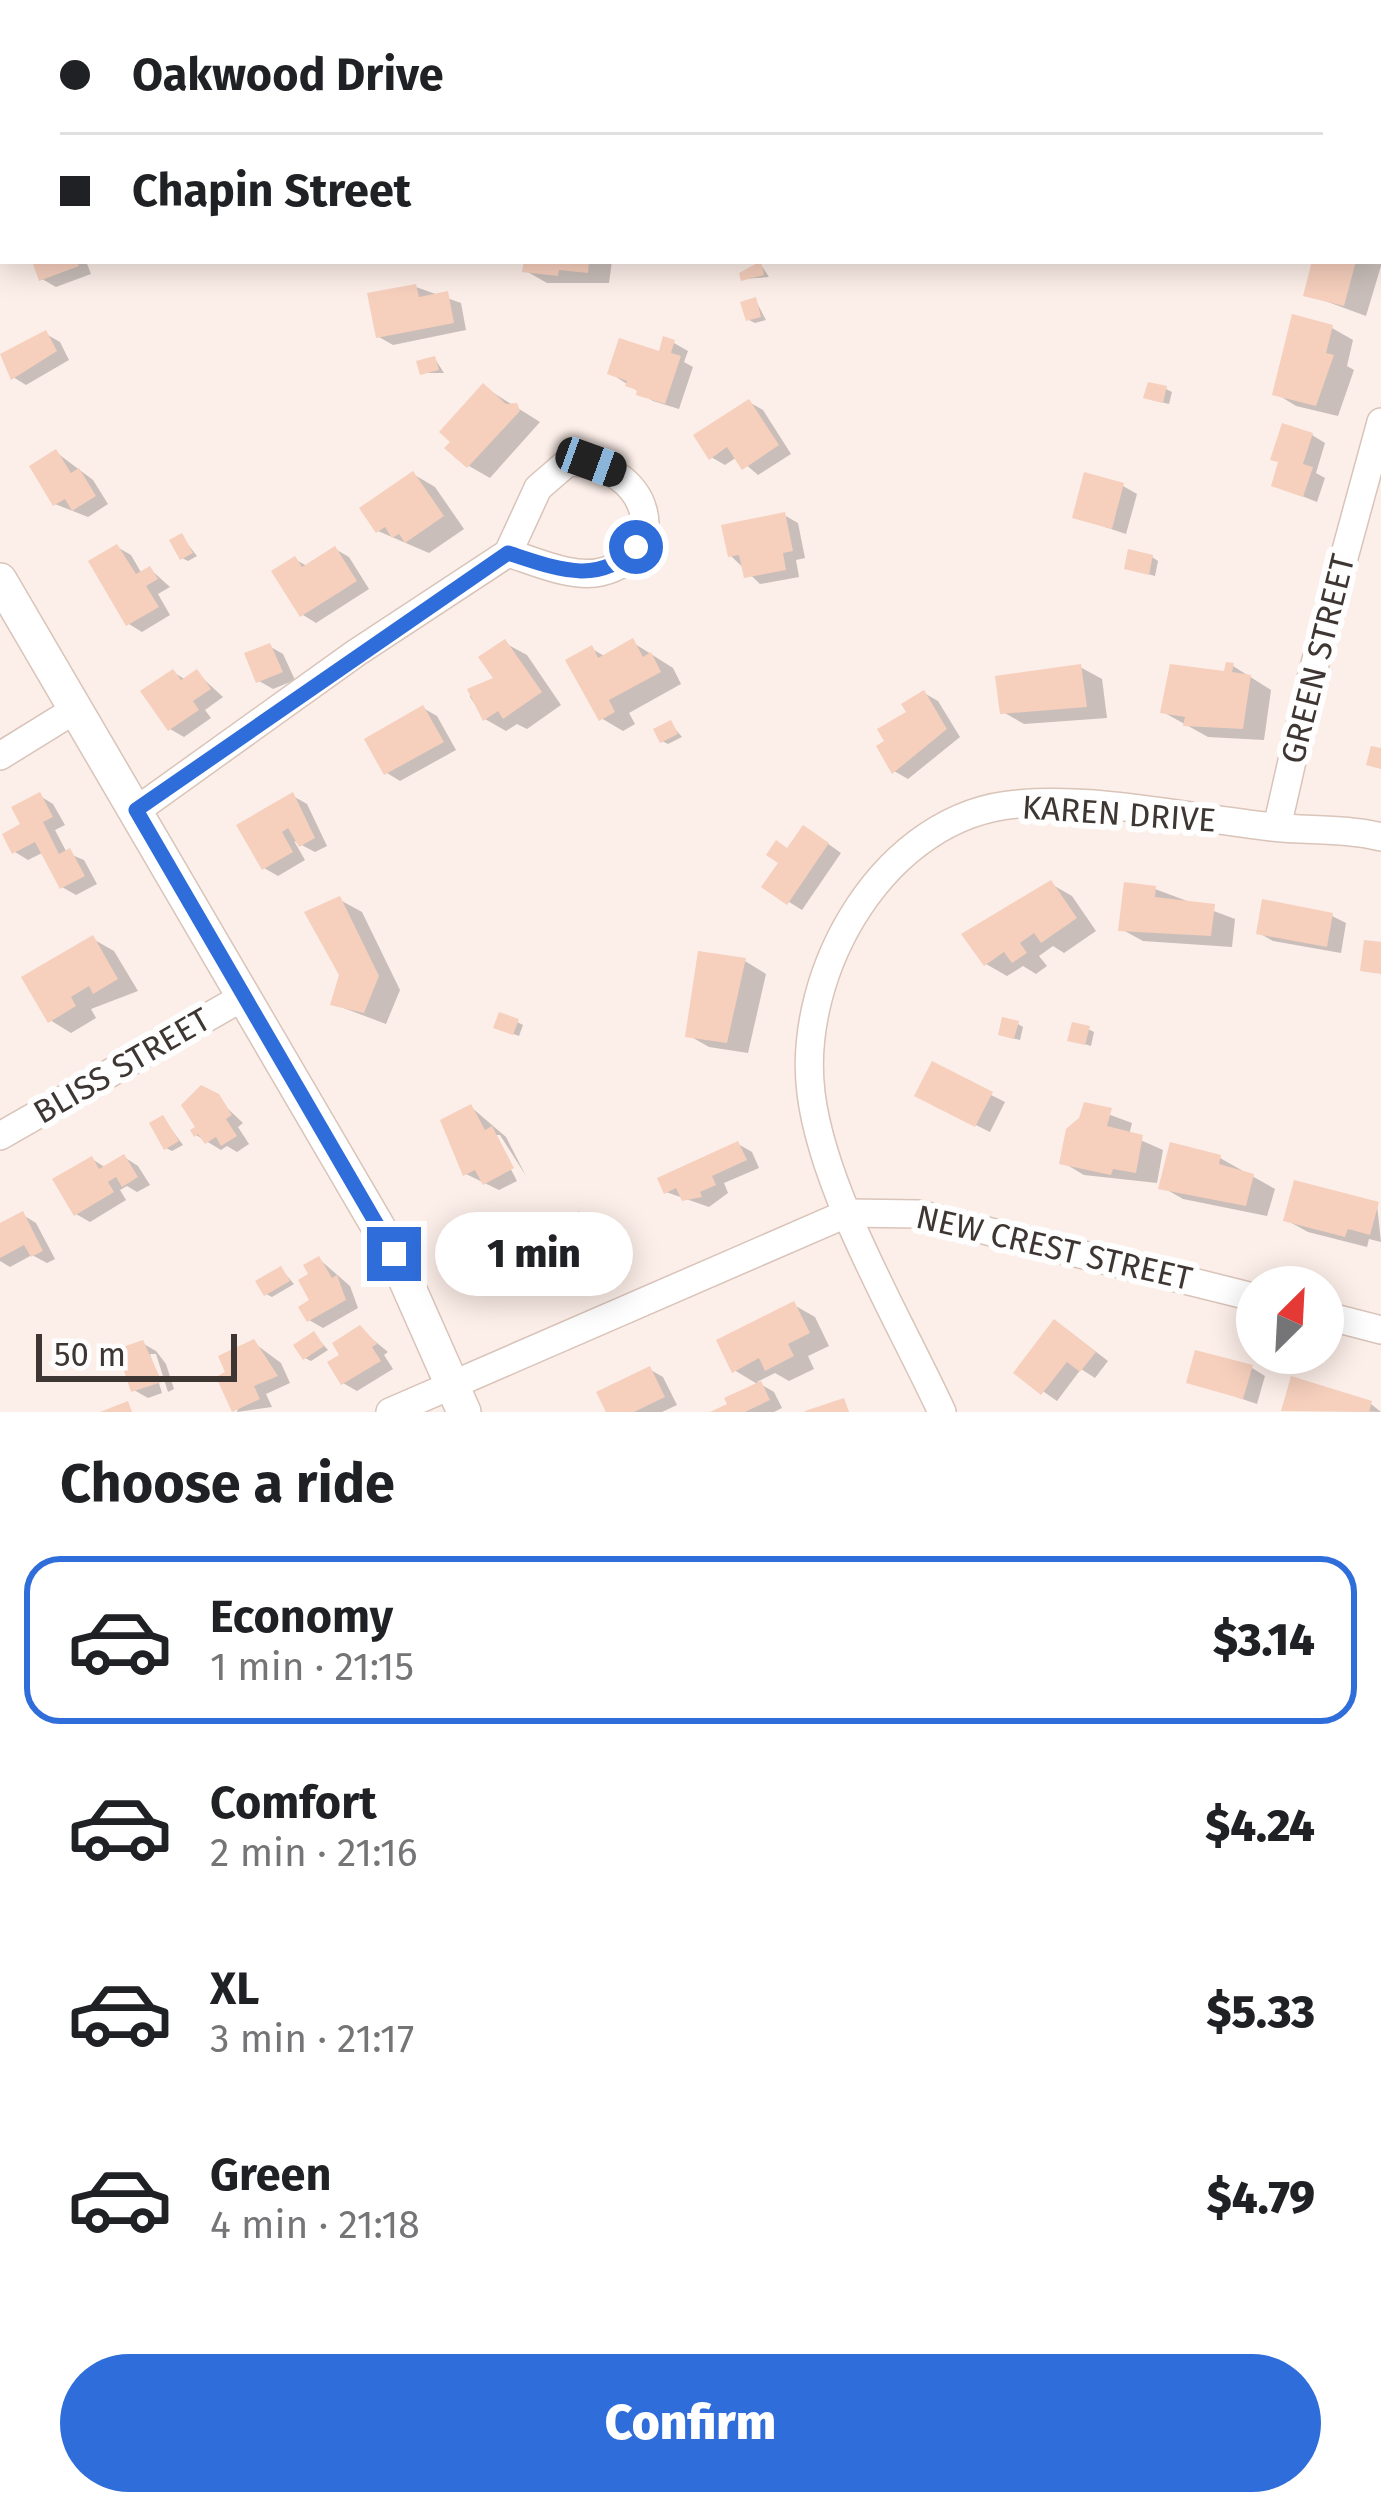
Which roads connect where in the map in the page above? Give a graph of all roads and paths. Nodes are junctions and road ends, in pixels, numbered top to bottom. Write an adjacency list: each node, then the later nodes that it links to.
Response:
1 (1381, 422): 7 (street, GREEN STREET)
2 (508, 553): 2 (street); 6 (street)
3 (0, 580): 4 (main road)
4 (76, 709): 5 (street); 6 (main road)
5 (0, 756)
6 (136, 810): 9 (main road)
7 (1276, 827): 8 (street, KAREN DRIVE); 11 (street, KAREN DRIVE)
8 (1381, 837)
9 (243, 997): 10 (street, BLISS STREET); 15 (main road)
10 (0, 1136)
11 (848, 1213): 12 (street, NEW CREST STREET); 15 (street, NEW CREST STREET); 17 (street, KAREN DRIVE)
12 (1236, 1293)
13 (1344, 1320): 14 (street)
14 (1381, 1330)
15 (460, 1400): 16 (street, NEW CREST STREET)
16 (389, 1412)
17 (942, 1412)

